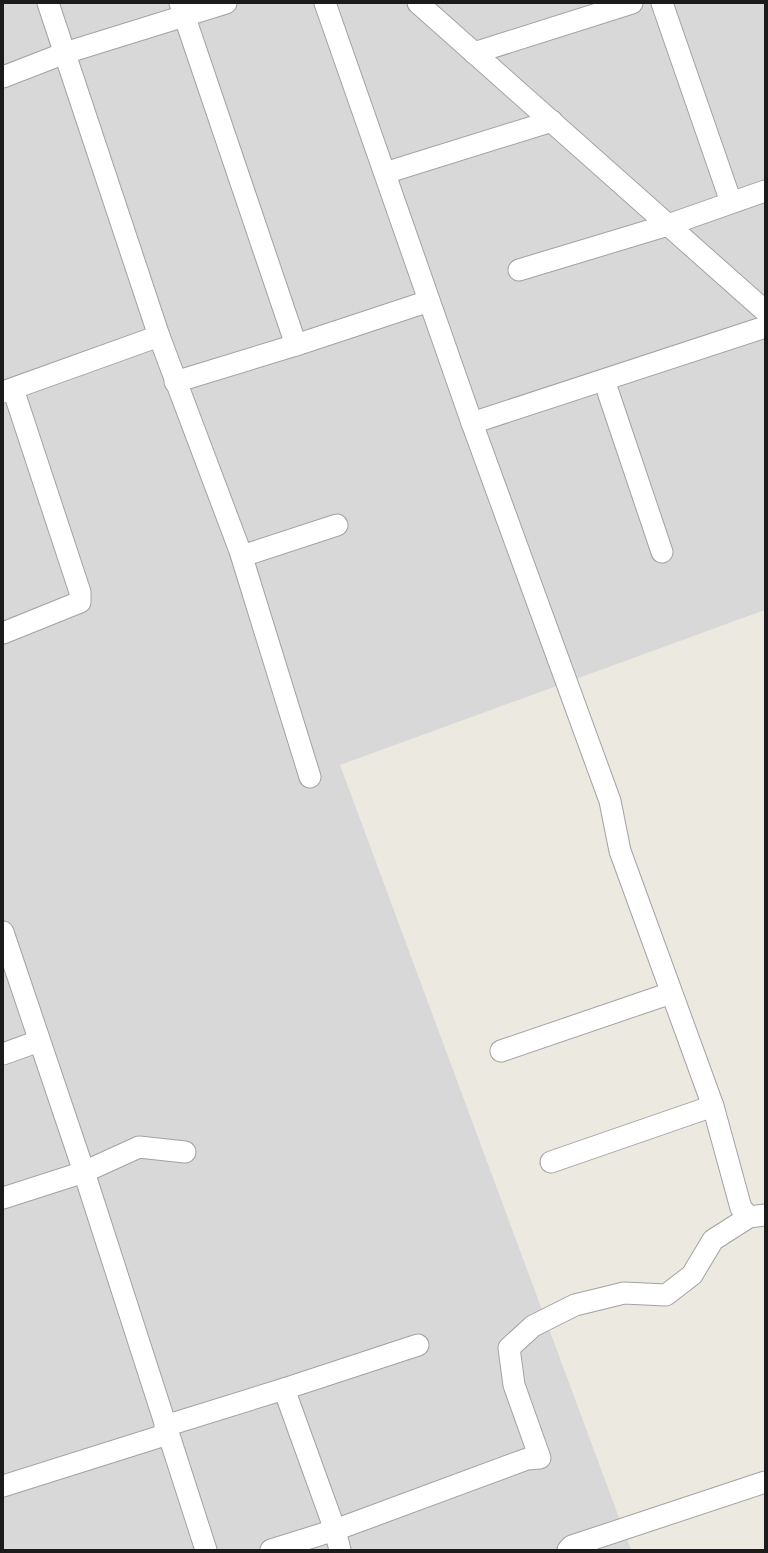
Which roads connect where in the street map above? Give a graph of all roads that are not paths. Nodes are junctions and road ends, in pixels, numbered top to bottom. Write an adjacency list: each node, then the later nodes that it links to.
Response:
1 (48, 3): 8 (street)
2 (226, 3): 7 (street)
3 (325, 3): 12 (street)
4 (418, 3): 9 (street)
5 (632, 3): 9 (street)
6 (662, 3): 14 (street)
7 (182, 10): 8 (street); 21 (street)
8 (65, 53): 10 (street); 20 (street)
9 (474, 53): 11 (street)
10 (3, 77)
11 (552, 121): 12 (street); 15 (street)
12 (385, 173): 17 (street)
13 (765, 192): 14 (street)
14 (731, 202): 15 (street)
15 (668, 225): 16 (street); 18 (street)
16 (519, 270)
17 (430, 301): 21 (street); 25 (street)
18 (765, 311)
19 (765, 327): 22 (street)
20 (159, 336): 23 (street); 24 (street)
21 (296, 345): 23 (street)
22 (604, 380): 25 (street); 27 (street)
23 (175, 382): 28 (street)
24 (8, 391): 29 (street)
25 (472, 423): 32 (street)
26 (336, 526): 28 (street)
27 (662, 552)
28 (242, 556): 30 (street)
29 (3, 633)
30 (310, 777)
31 (3, 932): 33 (street)
32 (672, 993): 34 (street); 36 (street)
33 (39, 1041): 35 (street); 39 (street)
34 (502, 1051)
35 (3, 1054)
36 (714, 1106): 38 (street); 41 (street)
37 (185, 1152): 39 (street)
38 (551, 1162)
39 (84, 1172): 40 (street); 44 (street)
40 (3, 1198)
41 (757, 1216): 47 (street)
42 (418, 1345): 43 (street)
43 (284, 1389): 44 (street); 47 (street)
44 (167, 1430): 46 (street); 48 (street)
45 (765, 1482): 51 (street)
46 (3, 1486)
47 (335, 1530): 49 (street); 50 (street)
48 (206, 1550)
49 (270, 1550)
50 (340, 1550)
51 (568, 1550)

